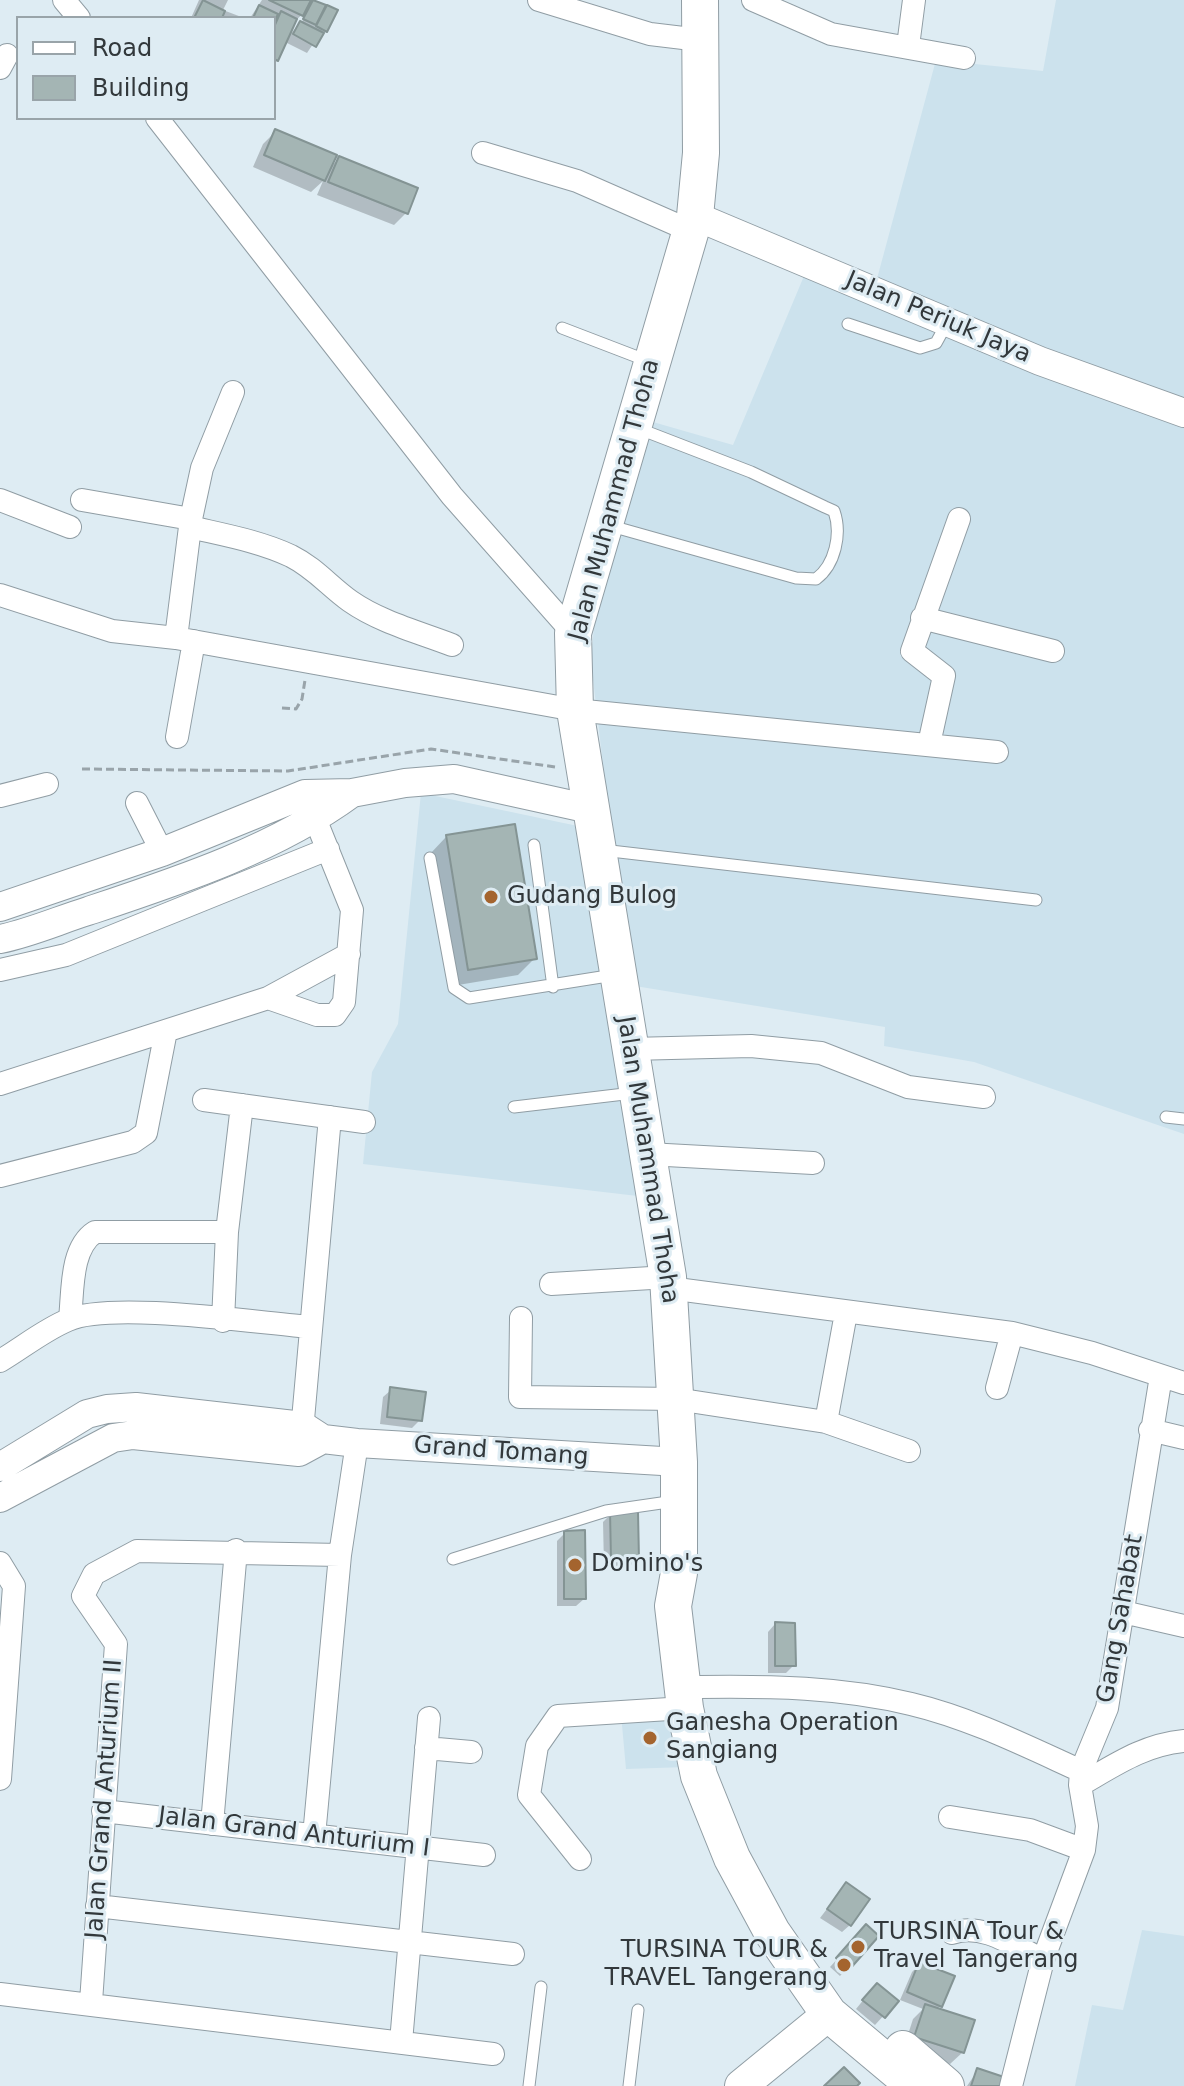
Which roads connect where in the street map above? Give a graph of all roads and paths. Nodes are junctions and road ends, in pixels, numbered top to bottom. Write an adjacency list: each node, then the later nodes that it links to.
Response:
1 (64, 0): 6 (street)
2 (539, 0): 7 (street)
3 (700, 0): 7 (main road, Jalan Muhammad Thoha)
4 (753, 0): 8 (street)
5 (914, 0): 8 (street)
6 (77, 16)
7 (700, 40): 12 (main road, Jalan Muhammad Thoha)
8 (908, 46): 9 (street)
9 (964, 58)
10 (159, 120): 28 (street)
11 (483, 153): 12 (street)
12 (693, 223): 13 (street, Jalan Periuk Jaya); 16 (main road, Jalan Muhammad Thoha)
13 (948, 322): 14 (lane); 18 (street, Jalan Periuk Jaya)
14 (848, 324)
15 (562, 328): 16 (lane)
16 (652, 363): 19 (main road, Jalan Muhammad Thoha)
17 (233, 392): 23 (street)
18 (1184, 413)
19 (634, 426): 24 (main road, Jalan Muhammad Thoha); 24 (lane)
20 (0, 500): 25 (street)
21 (82, 500): 23 (street)
22 (959, 519): 27 (street)
23 (191, 523): 29 (street); 30 (street)
24 (606, 525): 28 (main road, Jalan Muhammad Thoha)
25 (70, 527)
26 (0, 595): 29 (street)
27 (922, 618): 31 (street); 36 (street)
28 (573, 633): 34 (main road, Jalan Muhammad Thoha)
29 (185, 640): 32 (street); 35 (street)
30 (452, 645)
31 (1053, 651)
32 (308, 661): 33 (path); 34 (street)
33 (282, 708)
34 (575, 710): 36 (street); 38 (main road, Jalan Muhammad Thoha)
35 (177, 737)
36 (929, 744): 37 (street)
37 (997, 752)
38 (583, 767): 39 (path); 44 (main road, Jalan Muhammad Thoha)
39 (82, 769)
40 (47, 784): 41 (street)
41 (0, 796)
42 (137, 803): 48 (street)
43 (310, 806): 44 (street); 46 (street); 48 (street); 50 (street)
44 (590, 809): 47 (main road, Jalan Muhammad Thoha)
45 (534, 845): 58 (lane)
46 (328, 849): 53 (street); 55 (street)
47 (597, 850): 51 (lane); 57 (main road, Jalan Muhammad Thoha)
48 (162, 852): 52 (street)
49 (430, 858): 58 (lane)
50 (132, 896): 53 (street); 54 (street)
51 (1036, 900)
52 (0, 907)
53 (144, 925): 56 (street)
54 (1, 935)
55 (349, 954): 59 (street); 59 (street)
56 (0, 970)
57 (618, 975): 58 (lane); 61 (main road, Jalan Muhammad Thoha)
58 (553, 987)
59 (268, 998): 60 (street)
60 (166, 1031): 62 (street); 74 (street)
61 (631, 1049): 63 (main road, Jalan Muhammad Thoha); 64 (street)
62 (0, 1084)
63 (638, 1092): 67 (lane); 72 (main road, Jalan Muhammad Thoha)
64 (984, 1097)
65 (204, 1100): 66 (street)
66 (242, 1105): 68 (street); 75 (street)
67 (514, 1107)
68 (330, 1117): 71 (street); 82 (street)
69 (1166, 1117): 70 (lane)
70 (1184, 1119)
71 (364, 1122)
72 (648, 1154): 73 (street); 76 (main road, Jalan Muhammad Thoha)
73 (813, 1163)
74 (0, 1176)
75 (227, 1232): 80 (street); 81 (street)
76 (668, 1282): 77 (street); 78 (street); 88 (main road, Jalan Muhammad Thoha)
77 (551, 1284)
78 (846, 1313): 83 (street); 89 (street)
79 (521, 1318): 88 (street)
80 (70, 1319): 81 (street); 84 (street)
81 (223, 1321): 82 (street)
82 (311, 1327): 92 (street)
83 (1012, 1333): 85 (street); 87 (street)
84 (0, 1361)
85 (1161, 1376): 86 (street); 90 (street, Gang Sahabat)
86 (1184, 1383)
87 (997, 1388)
88 (676, 1399): 89 (street); 95 (main road, Jalan Muhammad Thoha)
89 (826, 1422): 94 (street)
90 (1150, 1430): 91 (street); 104 (street, Gang Sahabat)
91 (1184, 1438)
92 (308, 1439): 93 (street, Grand Tomang); 96 (street, Grand Tomang); 97 (street, Grand Tomang)
93 (357, 1443): 95 (street, Grand Tomang); 100 (street)
94 (909, 1451)
95 (679, 1462): 98 (main road, Jalan Muhammad Thoha)
96 (0, 1467)
97 (0, 1498)
98 (679, 1500): 101 (lane); 106 (main road, Jalan Muhammad Thoha)
99 (236, 1550): 100 (street, Jalan Grand Anturium II); 113 (street, Jalan Grand Anturium II); 115 (street)
100 (340, 1555): 116 (street)
101 (453, 1559)
102 (0, 1563): 103 (street)
103 (7, 1587): 112 (street)
104 (1123, 1612): 105 (street); 111 (street, Gang Sahabat)
105 (1184, 1626)
106 (692, 1698): 111 (street); 120 (street); 122 (main road, Jalan Muhammad Thoha)
107 (429, 1718): 109 (street)
108 (1184, 1741): 111 (street)
109 (426, 1748): 110 (street); 117 (street)
110 (471, 1752)
111 (1081, 1778): 118 (street)
112 (0, 1779)
113 (103, 1811): 115 (street, Jalan Grand Anturium I); 121 (street, Jalan Grand Anturium II)
114 (950, 1817): 118 (street)
115 (212, 1824): 116 (street, Jalan Grand Anturium I)
116 (314, 1836): 117 (street, Jalan Grand Anturium I)
117 (417, 1848): 119 (street, Jalan Grand Anturium I); 124 (street)
118 (1084, 1850): 126 (street)
119 (484, 1855)
120 (580, 1859)
121 (97, 1906): 124 (street); 129 (street, Jalan Grand Anturium II)
122 (781, 1928): 131 (main road, Jalan Muhammad Thoha); 134 (main road, Jalan Muhammad Thoha)
123 (952, 1933): 126 (street)
124 (409, 1943): 125 (street); 132 (street)
125 (513, 1954)
126 (1043, 1960): 138 (street)
127 (541, 1987): 135 (lane)
128 (0, 1994): 129 (street)
129 (91, 2002): 132 (street)
130 (638, 2010): 136 (lane)
131 (829, 2014): 134 (main road, Jalan Muhammad Thoha); 137 (main road)
132 (401, 2042): 133 (street)
133 (493, 2054)
134 (932, 2084)
135 (529, 2086)
136 (629, 2086)
137 (741, 2086)
138 (1011, 2086)

